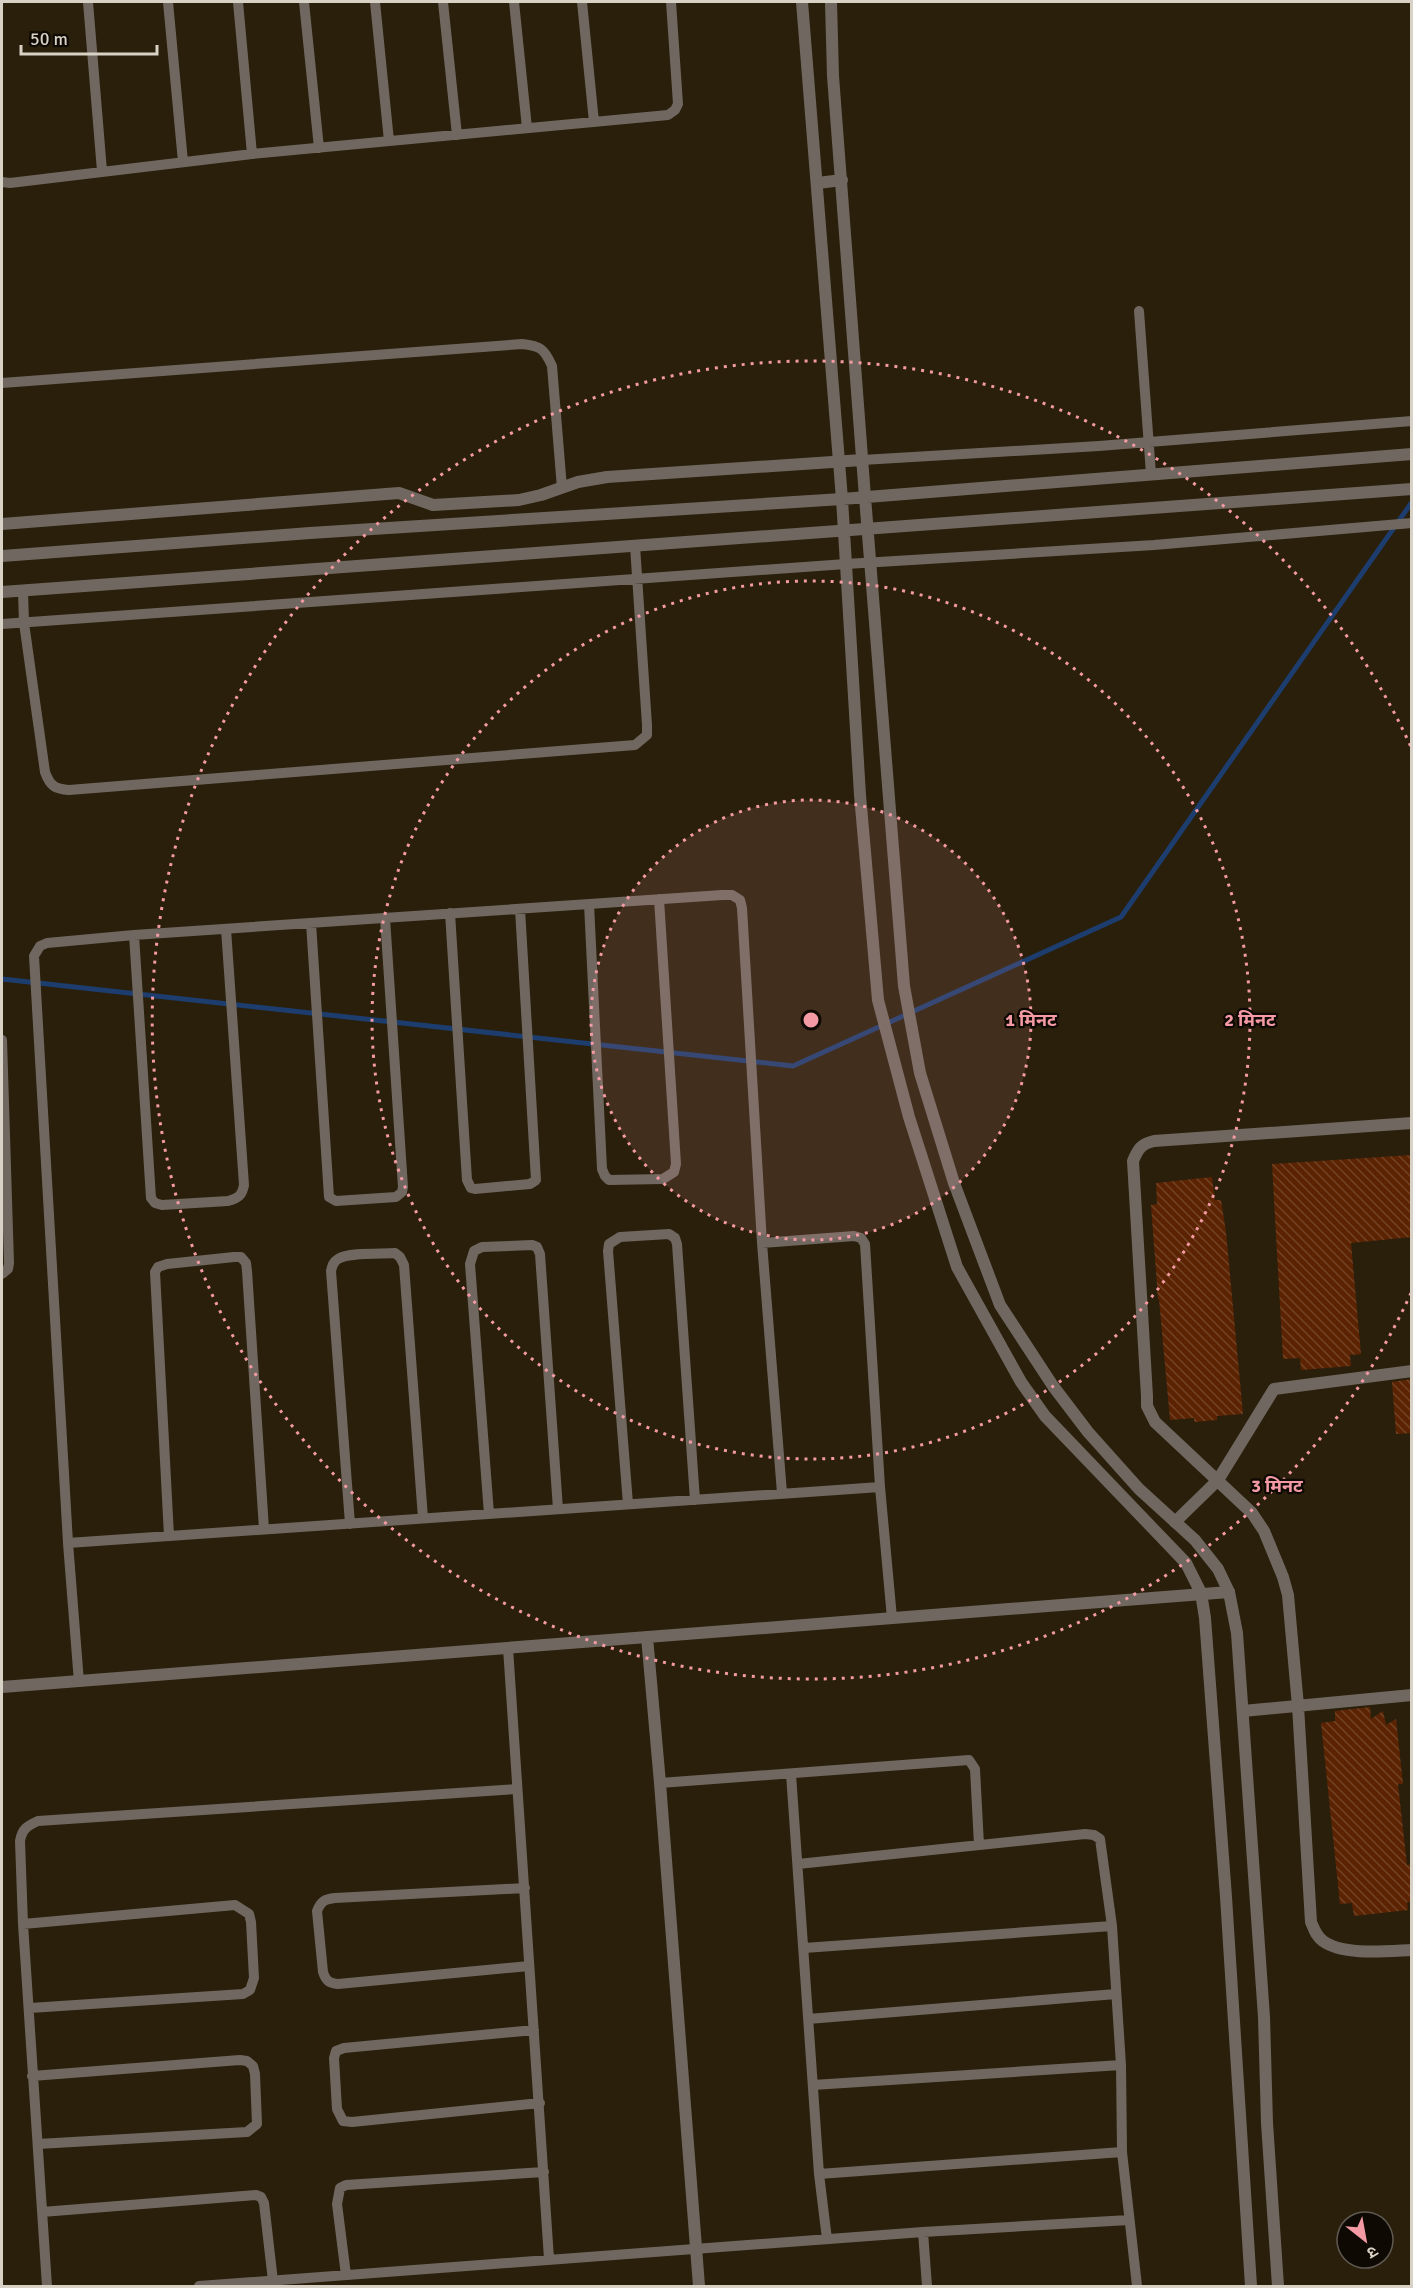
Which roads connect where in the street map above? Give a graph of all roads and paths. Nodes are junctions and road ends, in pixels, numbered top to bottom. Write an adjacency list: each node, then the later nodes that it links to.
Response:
1 (87, 2): 19 (lane)
2 (168, 2): 18 (lane)
3 (238, 2): 17 (lane)
4 (304, 2): 16 (lane)
5 (375, 2): 15 (lane)
6 (443, 2): 14 (lane)
7 (514, 2): 13 (lane)
8 (582, 2): 12 (lane)
9 (671, 2): 12 (lane)
10 (802, 2): 22 (street)
11 (831, 2): 20 (street)
12 (594, 122): 13 (lane)
13 (527, 128): 14 (lane)
14 (457, 135): 15 (lane)
15 (389, 141): 16 (lane)
16 (319, 148): 17 (lane)
17 (252, 154): 18 (lane)
18 (183, 162): 19 (lane)
19 (102, 171): 21 (lane)
20 (842, 180): 22 (street); 28 (street)
21 (2, 182)
22 (818, 183): 29 (street)
23 (1138, 311): 26 (lane)
24 (2, 383): 31 (lane)
25 (1412, 421): 26 (lane)
26 (1149, 442): 28 (lane); 30 (lane)
27 (1412, 454): 30 (street)
28 (862, 460): 29 (street); 33 (street)
29 (839, 462): 31 (street); 34 (street)
30 (1151, 474): 33 (street)
31 (562, 488): 36 (street)
32 (1411, 489): 37 (street)
33 (865, 497): 34 (street); 37 (street)
34 (842, 499): 38 (street); 40 (street)
35 (1409, 523): 41 (lane)
36 (2, 524)
37 (867, 529): 38 (street); 41 (street)
38 (844, 531): 39 (street); 42 (street)
39 (635, 546): 43 (lane); 44 (street)
40 (2, 556)
41 (868, 562): 42 (lane); 71 (street)
42 (846, 564): 43 (lane); 77 (street)
43 (637, 579): 46 (lane); 46 (lane)
44 (23, 591): 45 (street); 46 (lane)
45 (2, 592)
46 (24, 623): 47 (lane)
47 (2, 624)
48 (659, 899): 49 (lane); 49 (lane); 60 (lane)
49 (589, 904): 50 (lane)
50 (520, 909): 51 (lane); 51 (lane)
51 (450, 914): 52 (lane)
52 (385, 918): 53 (lane); 53 (lane)
53 (311, 923): 54 (lane)
54 (226, 929): 55 (lane); 55 (lane)
55 (134, 935): 75 (lane)
56 (2, 1040): 57 (lane)
57 (3, 1110): 59 (lane)
58 (1412, 1123): 63 (street)
59 (4, 1217): 61 (lane)
60 (762, 1243): 64 (lane); 65 (lane)
61 (2, 1274)
62 (1412, 1371): 63 (street)
63 (1218, 1480): 71 (street); 84 (street)
64 (880, 1487): 65 (lane); 78 (lane)
65 (782, 1493): 66 (lane)
66 (695, 1500): 67 (lane); 67 (lane)
67 (628, 1504): 68 (lane)
68 (558, 1509): 69 (lane); 69 (lane)
69 (489, 1514): 70 (lane)
70 (423, 1518): 72 (lane); 72 (lane)
71 (1175, 1522): 76 (street)
72 (350, 1524): 73 (lane)
73 (264, 1529): 74 (lane); 74 (lane)
74 (169, 1536): 75 (lane)
75 (68, 1543): 81 (lane)
76 (1229, 1592): 77 (street); 85 (street)
77 (1201, 1593): 78 (street); 123 (street)
78 (892, 1618): 79 (street)
79 (647, 1637): 80 (street); 87 (street)
80 (508, 1648): 81 (street); 88 (lane)
81 (79, 1682): 82 (street)
82 (2, 1688)
83 (1412, 1695): 84 (street)
84 (1298, 1706): 85 (street); 95 (street)
85 (1243, 1711): 124 (street)
86 (791, 1774): 87 (lane); 89 (lane); 90 (lane)
87 (660, 1783): 113 (street)
88 (517, 1789): 91 (lane); 92 (lane)
89 (979, 1845): 90 (lane); 93 (lane)
90 (798, 1864): 94 (lane)
91 (525, 1888): 96 (lane); 96 (lane)
92 (23, 1924): 98 (lane); 98 (lane)
93 (1112, 1926): 94 (lane); 97 (lane)
94 (804, 1948): 99 (lane)
95 (1412, 1950)
96 (529, 1966): 100 (lane)
97 (1116, 1994): 99 (lane); 101 (lane)
98 (30, 2008): 102 (lane)
99 (808, 2019): 103 (lane)
100 (534, 2030): 104 (lane); 104 (lane)
101 (1121, 2065): 103 (lane); 106 (lane)
102 (33, 2076): 105 (lane); 105 (lane)
103 (813, 2085): 108 (lane)
104 (540, 2103): 107 (lane)
105 (38, 2144): 109 (lane)
106 (1122, 2152): 108 (lane); 110 (lane)
107 (544, 2172): 114 (lane); 115 (lane)
108 (819, 2174): 112 (lane)
109 (42, 2212): 116 (lane); 118 (lane)
110 (1129, 2220): 111 (lane); 122 (lane)
111 (923, 2232): 112 (lane); 121 (lane)
112 (827, 2239): 113 (lane)
113 (696, 2249): 114 (lane); 120 (street)
114 (549, 2259): 115 (lane)
115 (346, 2276): 116 (lane)
116 (273, 2281): 117 (lane)
117 (252, 2285): 119 (lane)
118 (47, 2286)
119 (199, 2286)
120 (699, 2286)
121 (927, 2286)
122 (1137, 2286)
123 (1251, 2286)
124 (1278, 2286)

